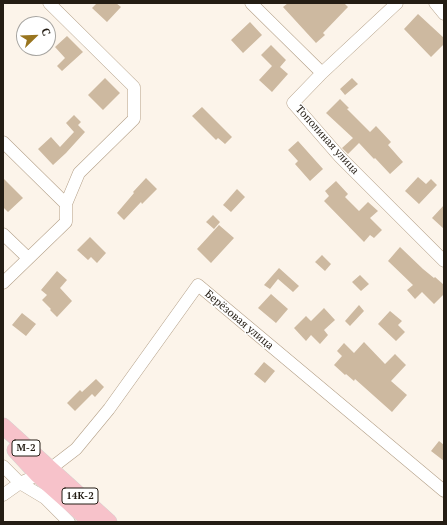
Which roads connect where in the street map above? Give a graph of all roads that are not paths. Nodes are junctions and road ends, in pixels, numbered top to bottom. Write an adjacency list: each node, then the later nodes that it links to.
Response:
1 (49, 3): 8 (street)
2 (251, 3): 6 (street)
3 (397, 3): 6 (street, Тополиная улица)
4 (435, 3): 5 (street)
5 (444, 14)
6 (322, 73): 11 (street, Тополиная улица)
7 (3, 142): 8 (street)
8 (66, 204): 10 (street)
9 (3, 234): 10 (street)
10 (28, 258): 12 (street)
11 (444, 262)
12 (3, 283)
13 (3, 426): 16 (main road, М-2)
14 (3, 440): 16 (main road, М-2)
15 (3, 466): 17 (street)
16 (44, 472): 17 (street); 18 (street, Берёзовая улица); 21 (main road, 14К-2); 22 (main road, 14К-2)
17 (20, 483): 19 (street); 20 (street)
18 (444, 491)
19 (3, 495)
20 (69, 522)
21 (91, 522)
22 (109, 522)

